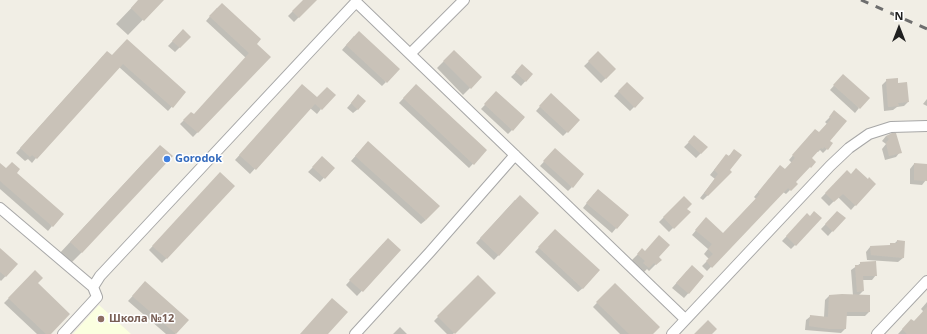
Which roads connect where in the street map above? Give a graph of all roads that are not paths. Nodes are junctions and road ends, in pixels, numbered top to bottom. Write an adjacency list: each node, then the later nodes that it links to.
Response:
1 (464, 0): 2 (street)
2 (410, 54): 4 (street); 7 (street)
3 (927, 126): 8 (street)
4 (515, 155): 8 (street); 10 (street)
5 (0, 208): 7 (street)
6 (927, 281): 12 (street)
7 (93, 287): 9 (street)
8 (685, 319): 11 (street)
9 (63, 334)
10 (355, 334)
11 (672, 334)
12 (878, 334)

